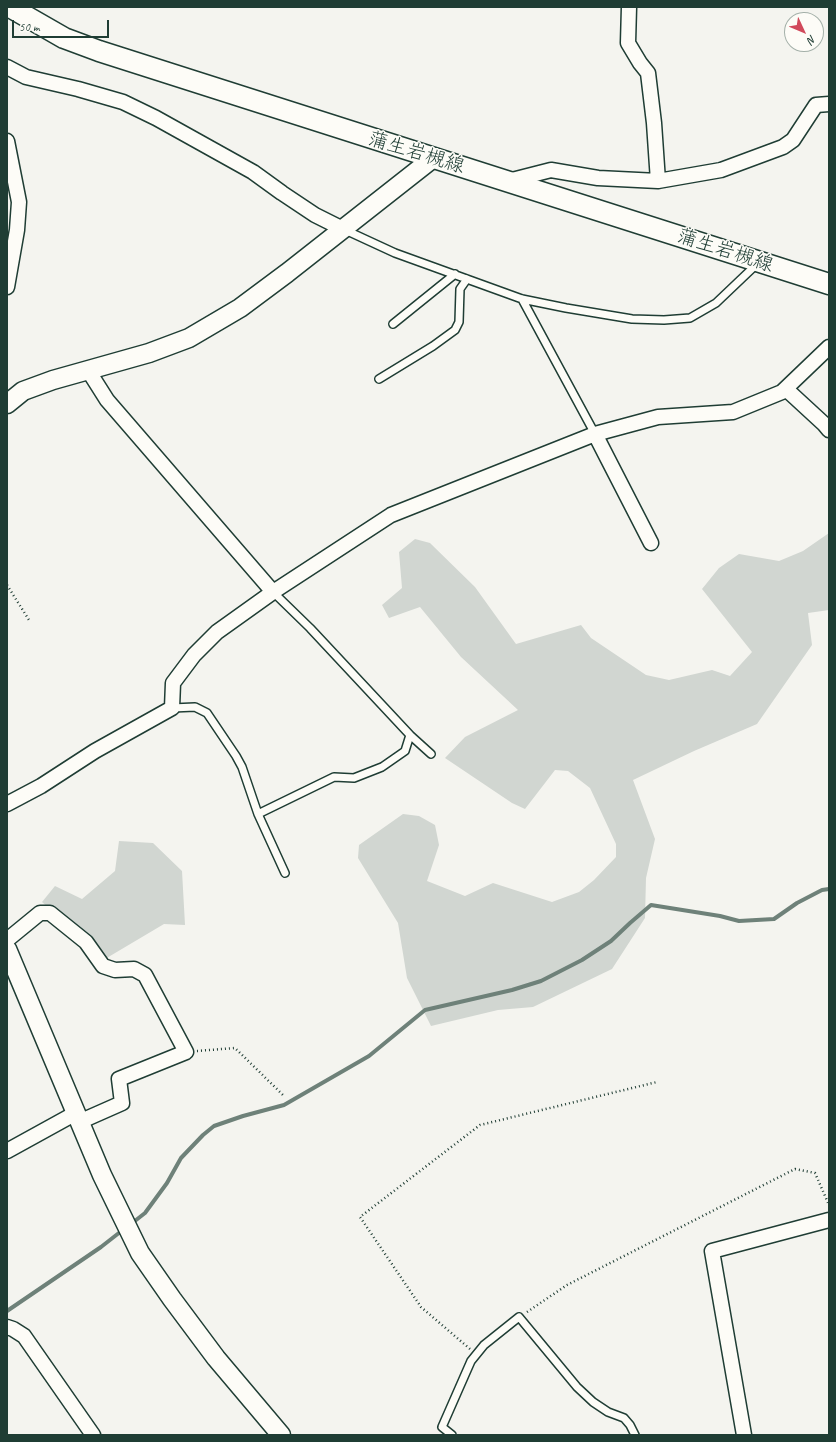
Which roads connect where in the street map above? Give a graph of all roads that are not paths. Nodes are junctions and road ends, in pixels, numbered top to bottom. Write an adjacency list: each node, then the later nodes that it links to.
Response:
1 (10, 7): 6 (main road, 蒲生岩槻線)
2 (629, 7): 8 (street)
3 (7, 67): 9 (street)
4 (829, 104): 8 (street)
5 (7, 142): 14 (street)
6 (432, 159): 7 (main road, 蒲生岩槻線); 9 (street)
7 (505, 181): 8 (street); 10 (main road, 蒲生岩槻線)
8 (658, 181)
9 (343, 229): 11 (lane); 18 (street)
10 (759, 262): 13 (main road, 蒲生岩槻線); 15 (lane)
11 (455, 274): 12 (lane); 16 (lane)
12 (467, 279): 15 (lane); 19 (lane)
13 (829, 284)
14 (7, 287)
15 (522, 299): 23 (lane)
16 (393, 324)
17 (829, 347): 20 (street)
18 (88, 370): 21 (street); 25 (street)
19 (379, 378)
20 (786, 389): 22 (street); 23 (street)
21 (7, 404)
22 (829, 430)
23 (594, 434): 24 (street); 25 (street)
24 (651, 543)
25 (273, 592): 26 (street); 27 (lane)
26 (172, 708): 29 (street); 30 (lane)
27 (410, 735): 28 (lane); 30 (lane)
28 (431, 754)
29 (7, 804)
30 (258, 814): 31 (lane)
31 (285, 873)
32 (7, 940): 34 (street)
33 (7, 949): 34 (street)
34 (78, 1118): 35 (street); 39 (street)
35 (7, 1151)
36 (829, 1220): 42 (street)
37 (7, 1327): 38 (street)
38 (93, 1435)
39 (281, 1435)
40 (452, 1435): 41 (lane)
41 (635, 1435)
42 (744, 1435)

